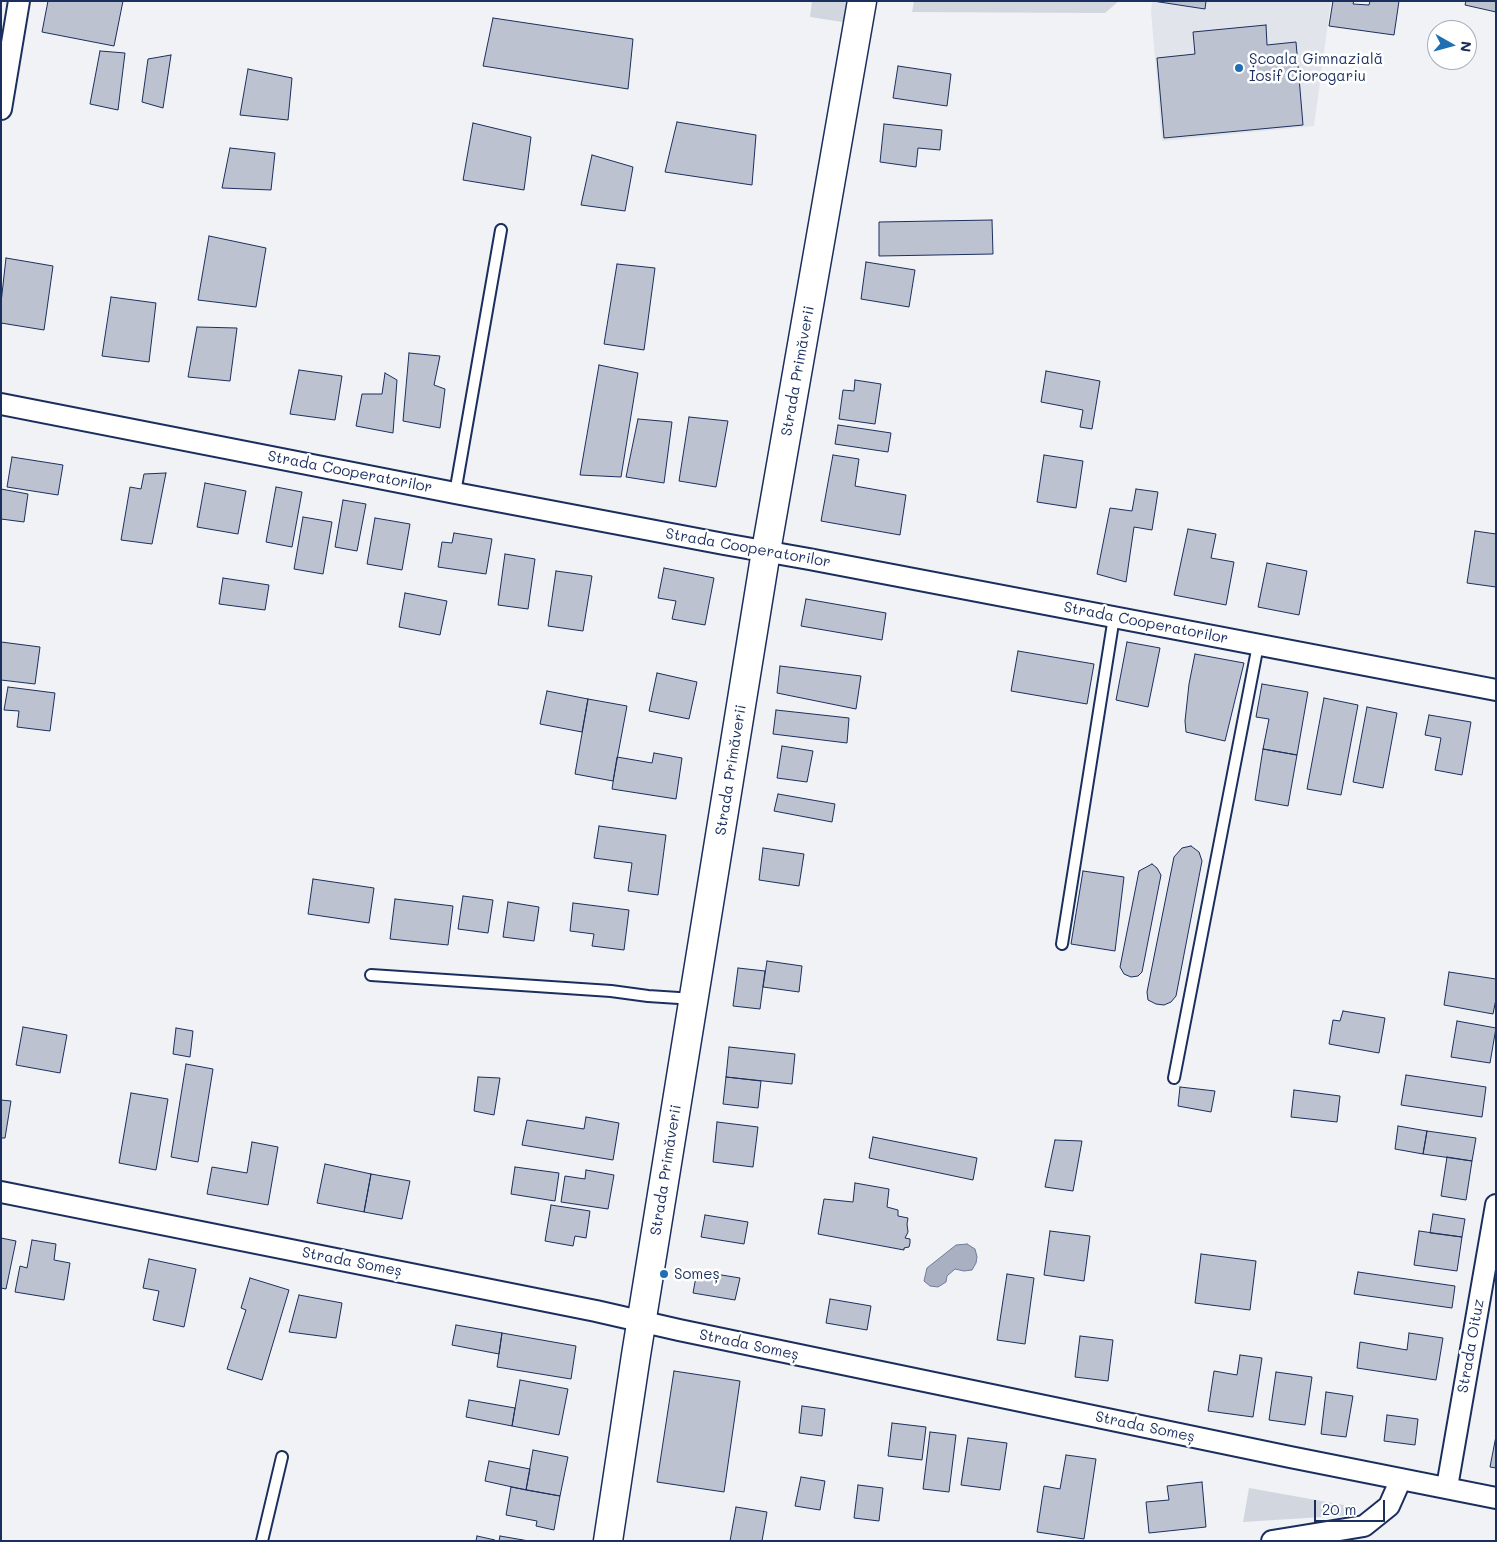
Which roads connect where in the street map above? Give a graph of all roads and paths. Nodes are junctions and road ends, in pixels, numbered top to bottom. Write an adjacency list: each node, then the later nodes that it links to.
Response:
1 (19, 1): 3 (street)
2 (862, 1): 7 (street, Strada Primăverii)
3 (1, 109)
4 (501, 230): 6 (lane)
5 (1, 404): 6 (street, Strada Cooperatorilor)
6 (455, 493): 7 (street, Strada Cooperatorilor)
7 (766, 551): 8 (street, Strada Cooperatorilor); 13 (street, Strada Primăverii)
8 (1114, 617): 9 (street, Strada Cooperatorilor); 11 (lane)
9 (1258, 645): 10 (street, Strada Cooperatorilor); 14 (lane)
10 (1496, 690)
11 (1062, 944)
12 (371, 974): 13 (lane)
13 (695, 999): 17 (street, Strada Primăverii)
14 (1174, 1078)
15 (1, 1192): 17 (street, Strada Someș)
16 (1496, 1205): 20 (street, Strada Oituz)
17 (642, 1322): 19 (street, Strada Someș); 23 (street, Strada Primăverii)
18 (282, 1457): 22 (lane)
19 (1401, 1479): 20 (street, Strada Someș); 24 (street)
20 (1447, 1487): 21 (street, Strada Someș)
21 (1496, 1498)
22 (262, 1541)
23 (608, 1541)
24 (1272, 1541)

